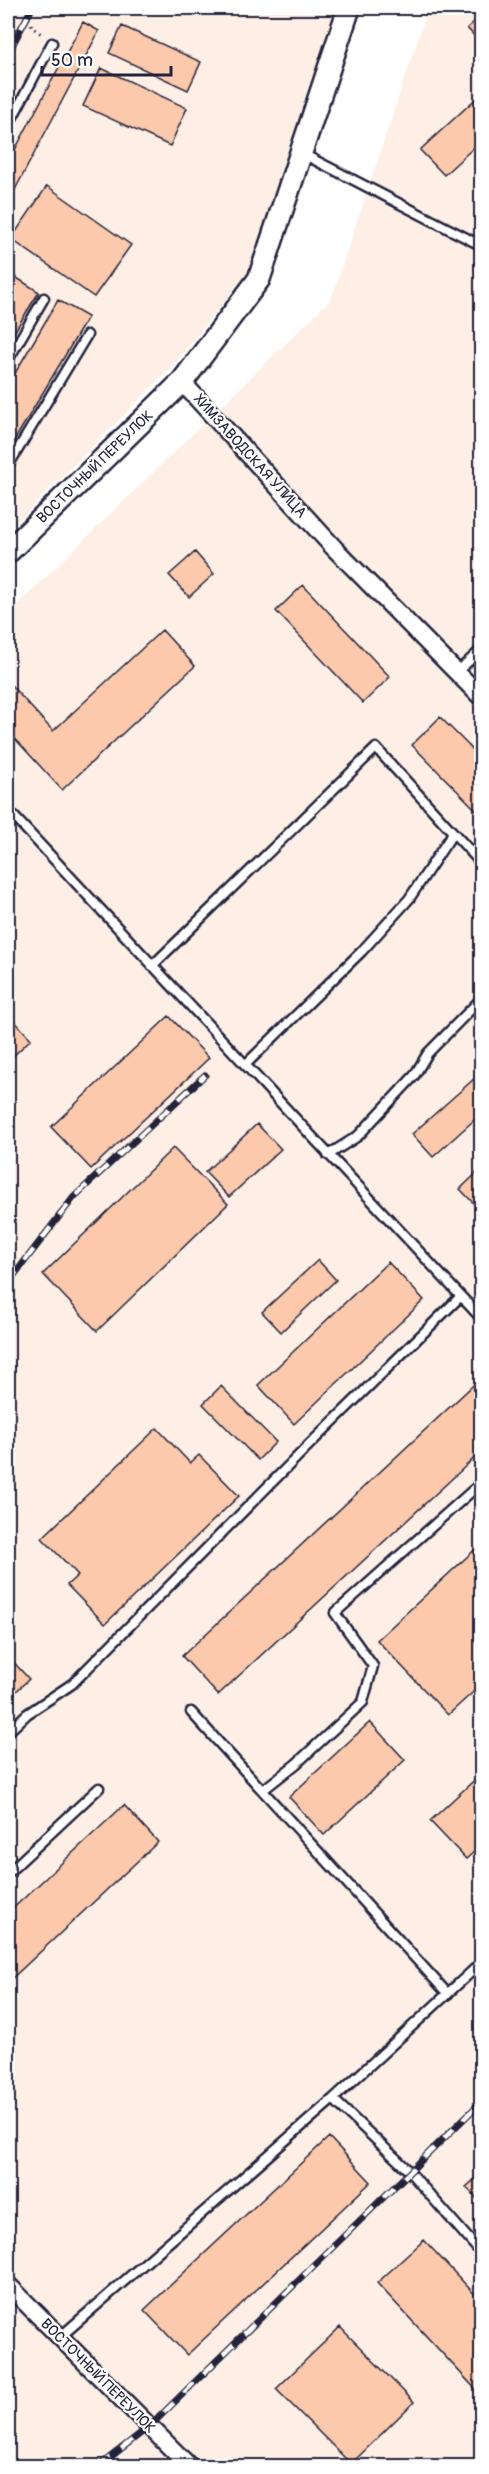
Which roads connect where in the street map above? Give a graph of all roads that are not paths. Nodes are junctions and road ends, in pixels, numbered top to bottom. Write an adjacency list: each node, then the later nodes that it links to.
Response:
1 (349, 8): 4 (street, ХИМЗАВОДСКАЯ УЛИЦА)
2 (52, 43): 3 (lane)
3 (8, 126)
4 (303, 154): 5 (lane); 9 (street, ХИМЗАВОДСКАЯ УЛИЦА)
5 (482, 246)
6 (44, 298): 8 (lane)
7 (87, 335): 10 (lane)
8 (8, 360)
9 (182, 382): 11 (street, ВОСТОЧНЫЙ ПЕРЕУЛОК); 13 (street, ХИМЗАВОДСКАЯ УЛИЦА)
10 (8, 466)
11 (12, 544)
12 (482, 649): 13 (lane)
13 (457, 672): 14 (street, ХИМЗАВОДСКАЯ УЛИЦА)
14 (482, 698)
15 (8, 810): 18 (lane)
16 (453, 833): 17 (lane); 18 (lane); 20 (lane)
17 (482, 864)
18 (152, 966): 20 (lane)
19 (482, 998): 21 (lane)
20 (244, 1065): 21 (lane)
21 (328, 1155): 22 (lane)
22 (460, 1297): 23 (lane); 26 (lane)
23 (482, 1319)
24 (482, 1482): 28 (lane)
25 (191, 1712): 28 (lane)
26 (8, 1732)
27 (99, 1788): 29 (lane)
28 (262, 1790): 31 (lane)
29 (8, 1873)
30 (482, 1962): 31 (lane)
31 (448, 1994): 32 (lane)
32 (333, 2099): 33 (lane); 35 (lane)
33 (482, 2254)
34 (8, 2284): 35 (street, ВОСТОЧНЫЙ ПЕРЕУЛОК)
35 (59, 2338): 36 (street, ВОСТОЧНЫЙ ПЕРЕУЛОК)
36 (189, 2466)

